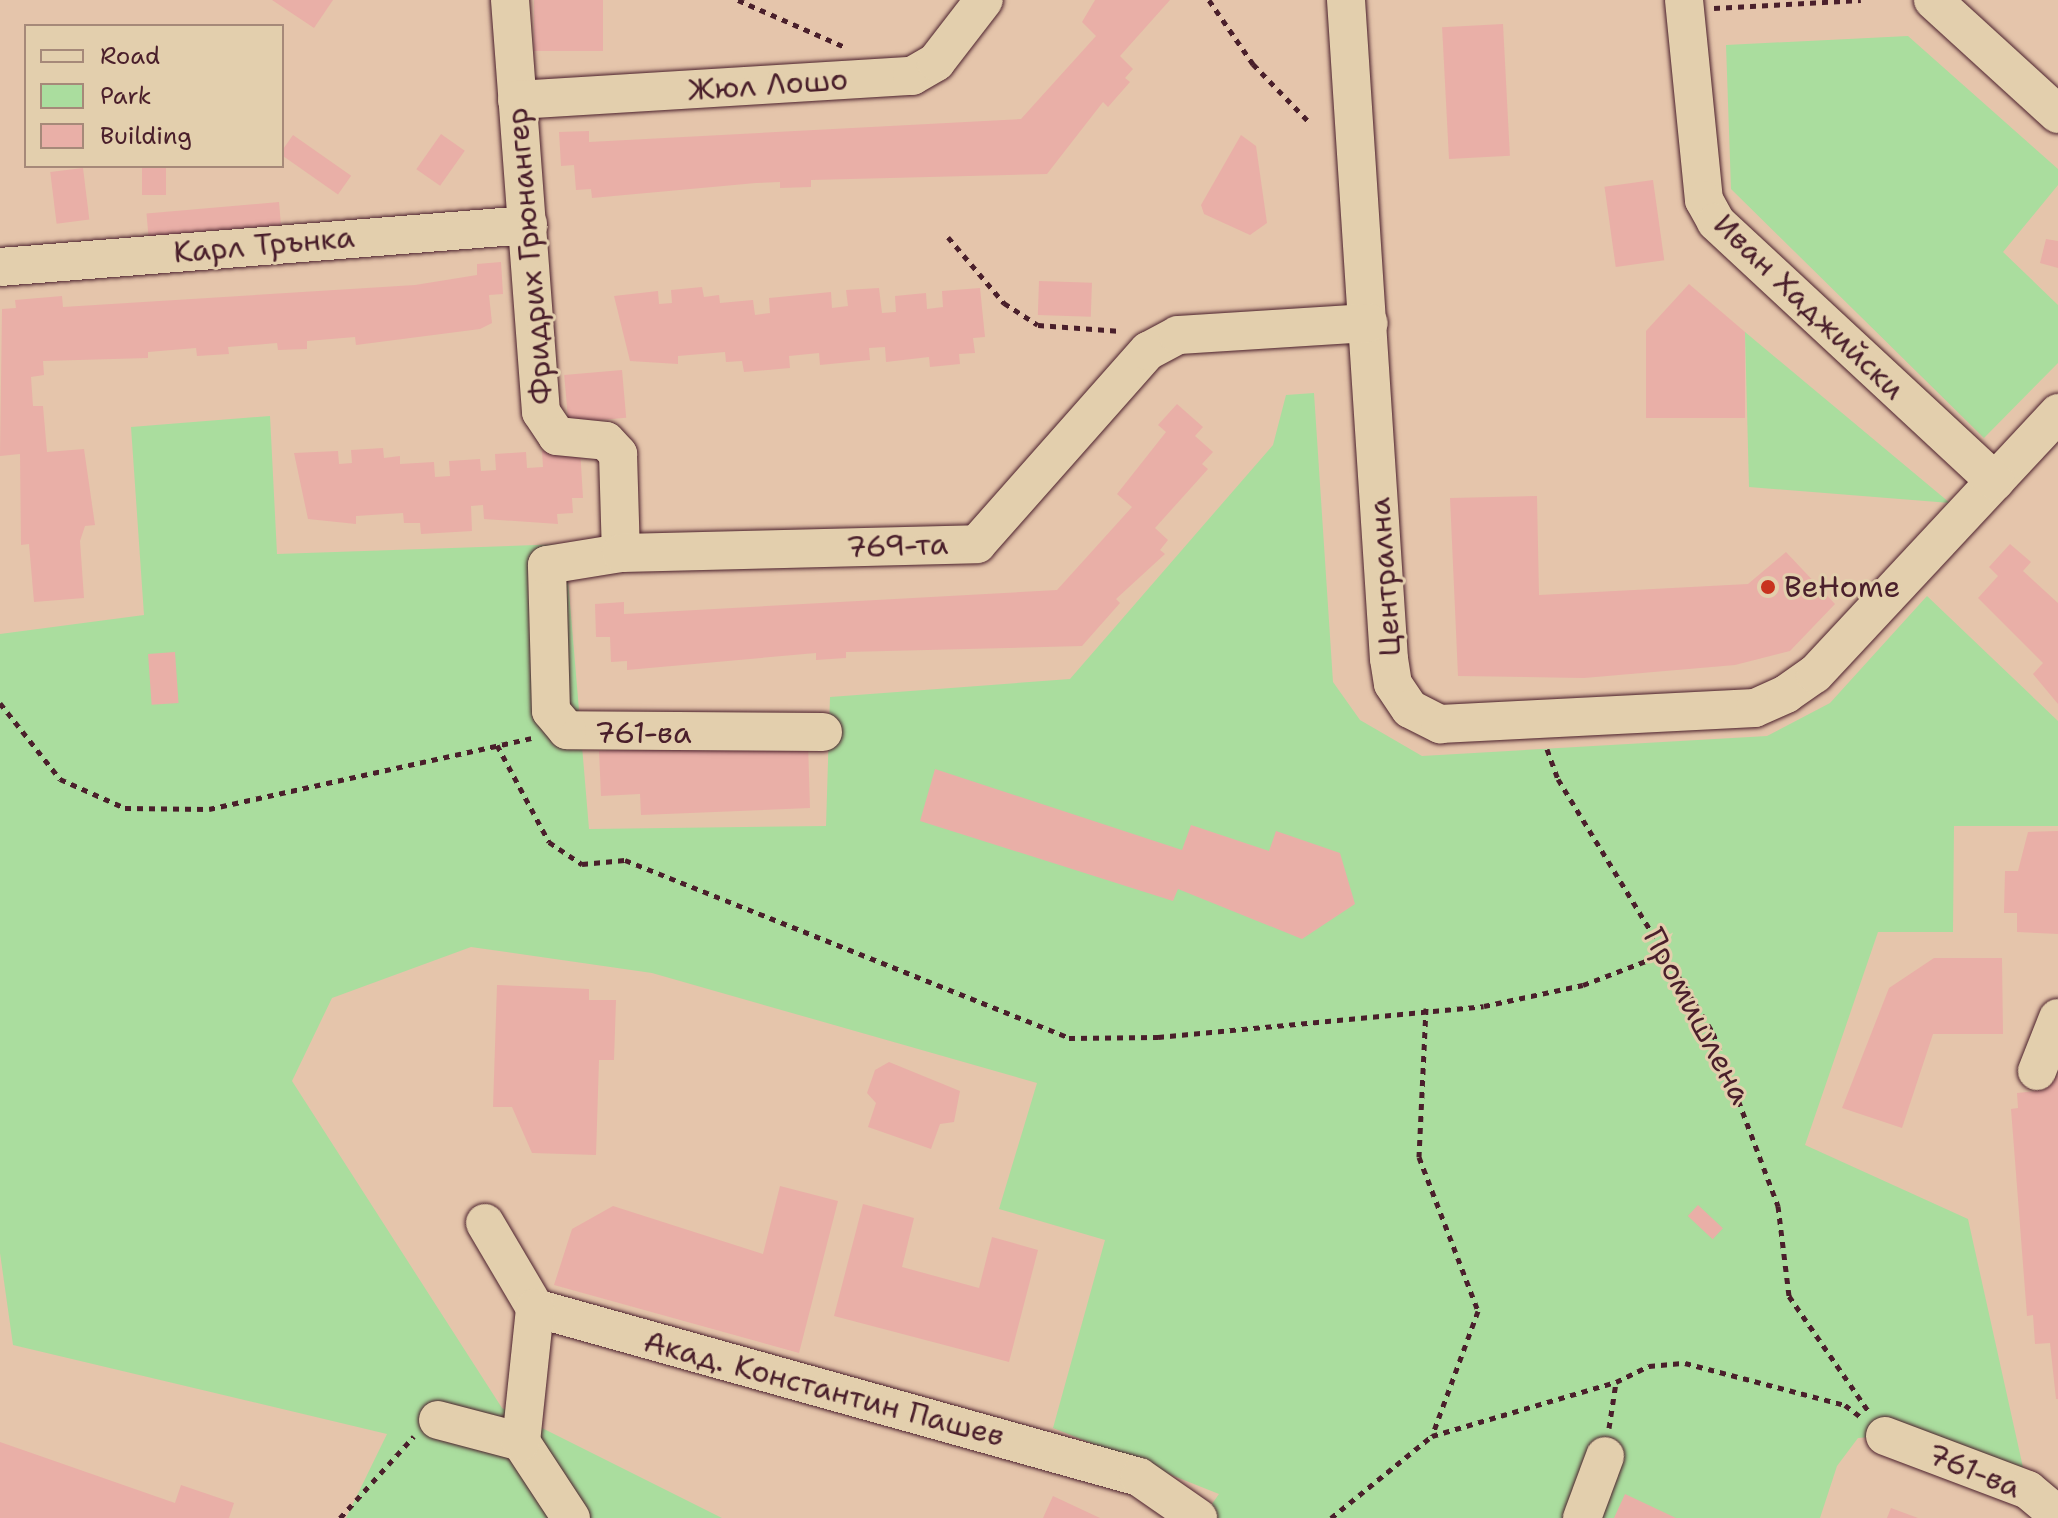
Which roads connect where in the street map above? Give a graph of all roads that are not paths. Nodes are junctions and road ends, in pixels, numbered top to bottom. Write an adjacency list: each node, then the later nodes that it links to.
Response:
1 (510, 0): 6 (street, Фридрих Грюнангер)
2 (984, 0): 6 (street, Жюл Лошо)
3 (1346, 0): 10 (street, Централна)
4 (1933, 0): 7 (street)
5 (1685, 5): 12 (street, Иван Хаджийски)
6 (517, 100): 8 (street, Фридрих Грюнангер)
7 (2058, 114)
8 (528, 225): 9 (street, Карл Трънка); 13 (street, Фридрих Грюнангер)
9 (0, 267)
10 (1369, 323): 12 (street, Централна); 13 (street, 769-та)
11 (2058, 413): 12 (street)
12 (1995, 481)
13 (621, 553): 14 (street, 761-ва)
14 (823, 732)
15 (2058, 1018): 16 (street)
16 (2037, 1071)
17 (485, 1223): 18 (street)
18 (535, 1308): 21 (street); 25 (street, Акад. Константин Пашев)
19 (438, 1420): 21 (street)
20 (1885, 1436): 23 (street, 761-ва)
21 (521, 1442): 24 (street)
22 (1605, 1456): 26 (street)
23 (2058, 1515)
24 (571, 1518)
25 (1198, 1518)
26 (1582, 1518)

